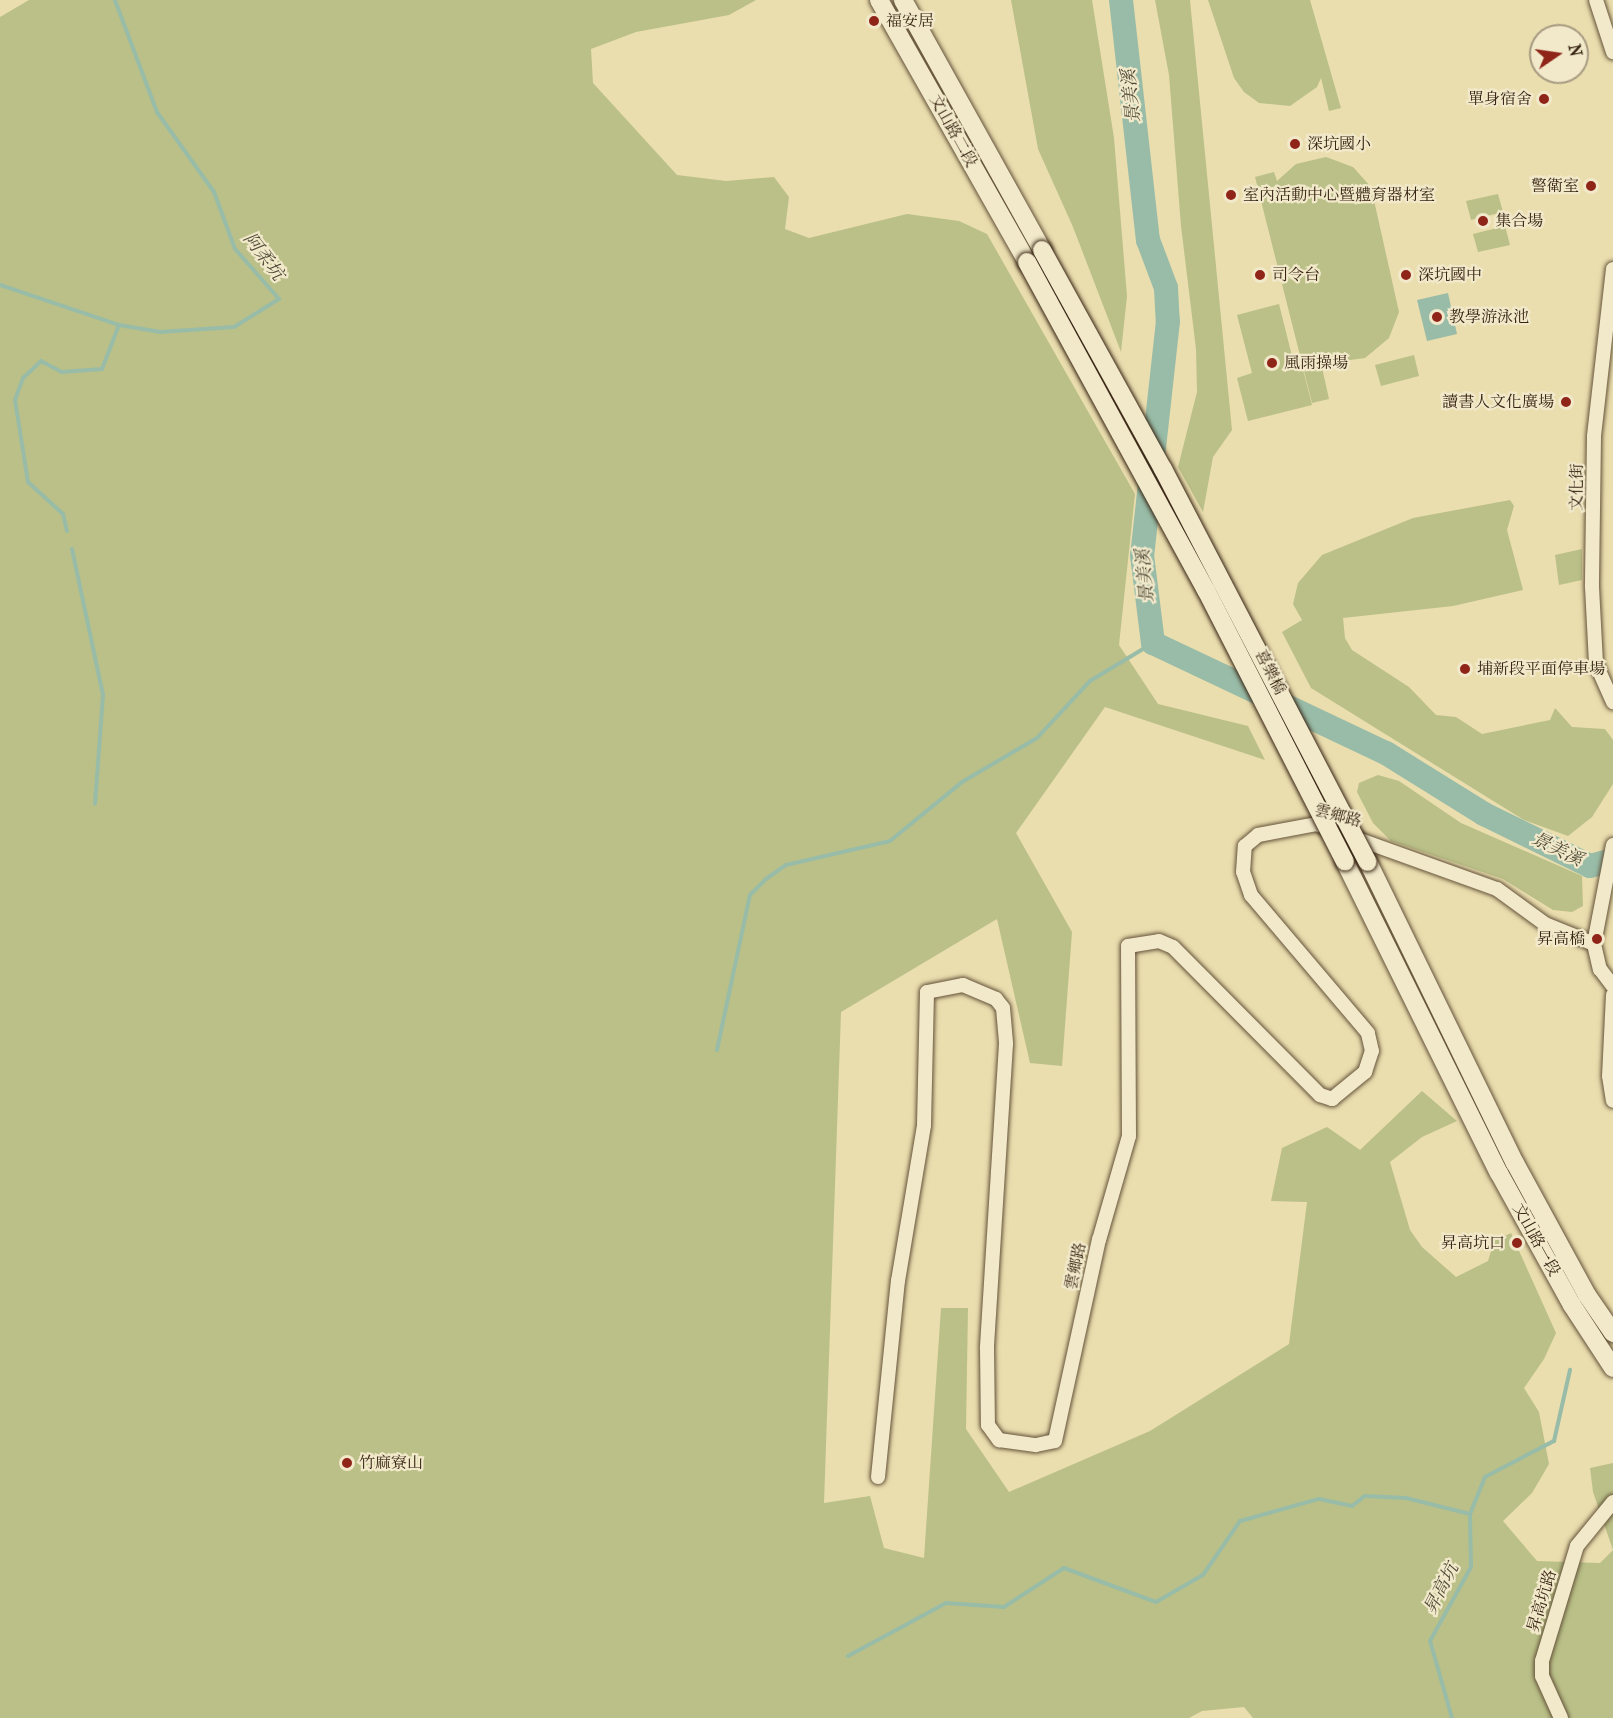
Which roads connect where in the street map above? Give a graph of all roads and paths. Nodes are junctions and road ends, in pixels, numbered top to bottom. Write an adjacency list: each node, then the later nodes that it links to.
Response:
1 (879, 0): 6 (main road, 文山路二段)
2 (903, 0): 5 (main road, 文山路二段)
3 (1596, 0): 4 (street)
4 (1613, 52)
5 (1042, 250): 13 (main road, 喜樂橋, bridge)
6 (1027, 262): 15 (main road, 喜樂橋, bridge)
7 (1613, 269): 8 (street, 文化街)
8 (1613, 702)
9 (1613, 845): 10 (street)
10 (1595, 938): 11 (street); 18 (street, 雲鄉路)
11 (1613, 986)
12 (1613, 995): 14 (street)
13 (1484, 1101): 16 (main road, 文山路一段)
14 (1613, 1101)
15 (1467, 1108): 17 (main road, 文山路一段)
16 (1613, 1334)
17 (1613, 1368)
18 (878, 1477)
19 (1613, 1502): 20 (street, 昇高坑路)
20 (1561, 1718)

